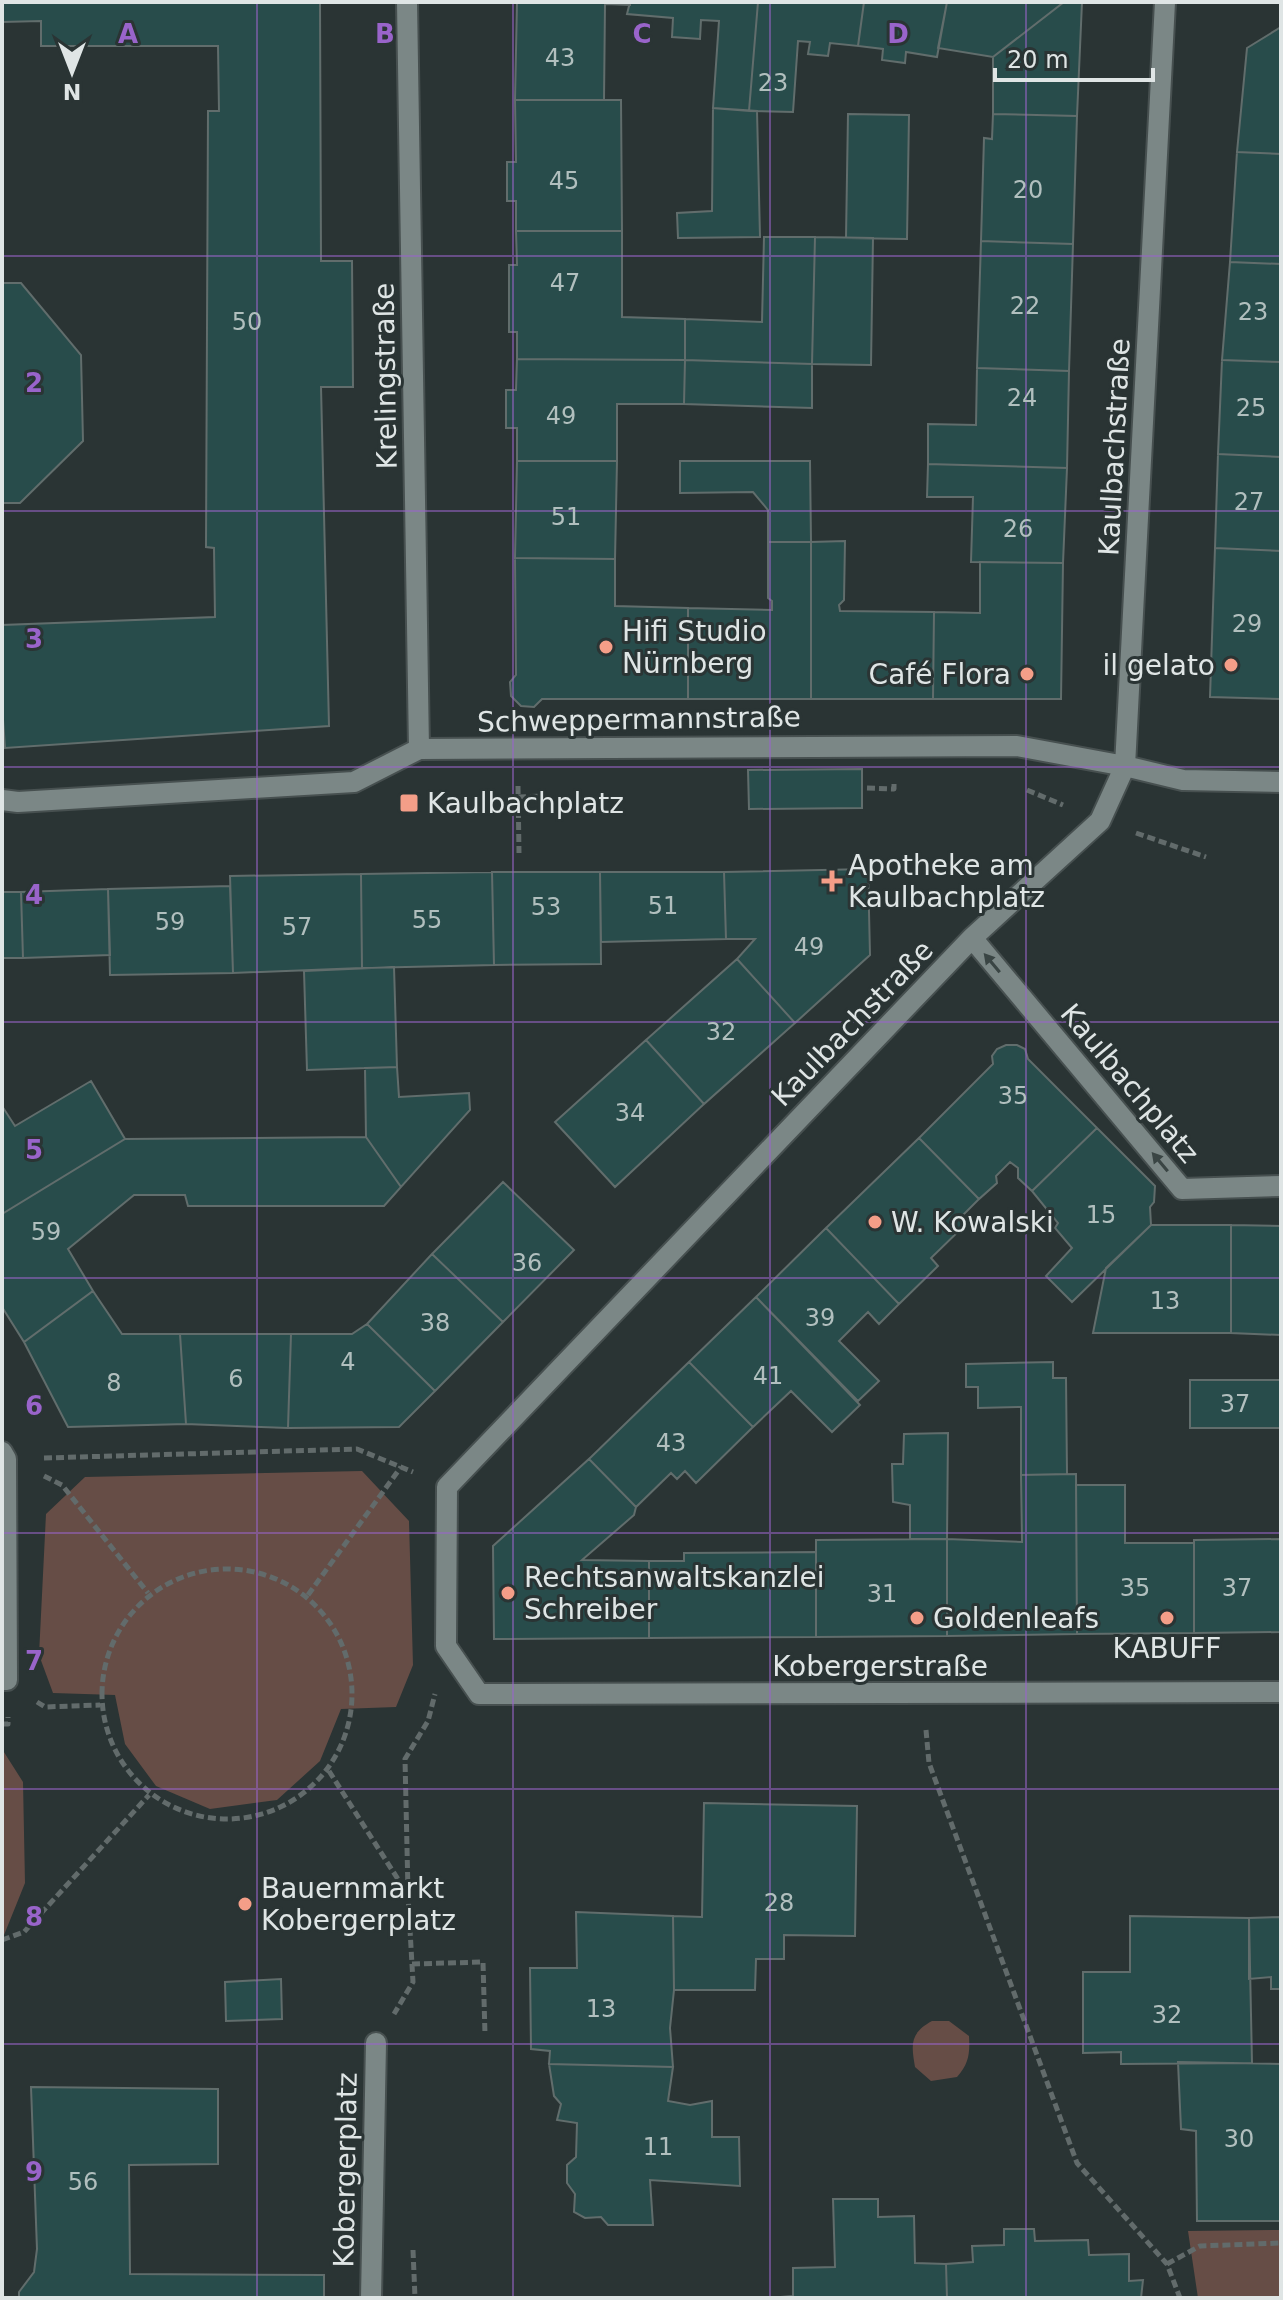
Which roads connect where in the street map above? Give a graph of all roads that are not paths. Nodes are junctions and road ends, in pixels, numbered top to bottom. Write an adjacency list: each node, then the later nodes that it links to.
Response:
1 (407, 2): 3 (street, Krelingstraße)
2 (1165, 2): 4 (street, Kaulbachstraße)
3 (419, 749): 4 (street, Schweppermannstraße); 6 (street, Schweppermannstraße)
4 (1125, 766): 5 (street, Schweppermannstraße); 7 (street, Kaulbachstraße)
5 (1281, 782)
6 (2, 800)
7 (972, 938): 8 (street, Kaulbachplatz, one-way to 7); 12 (street, Kaulbachstraße)
8 (1281, 1186)
9 (4, 1455): 10 (street)
10 (4, 1680)
11 (1281, 1692): 12 (street, Kobergerstraße)
12 (479, 1694)
13 (376, 2043): 14 (street, Kobergerplatz)
14 (371, 2298)

